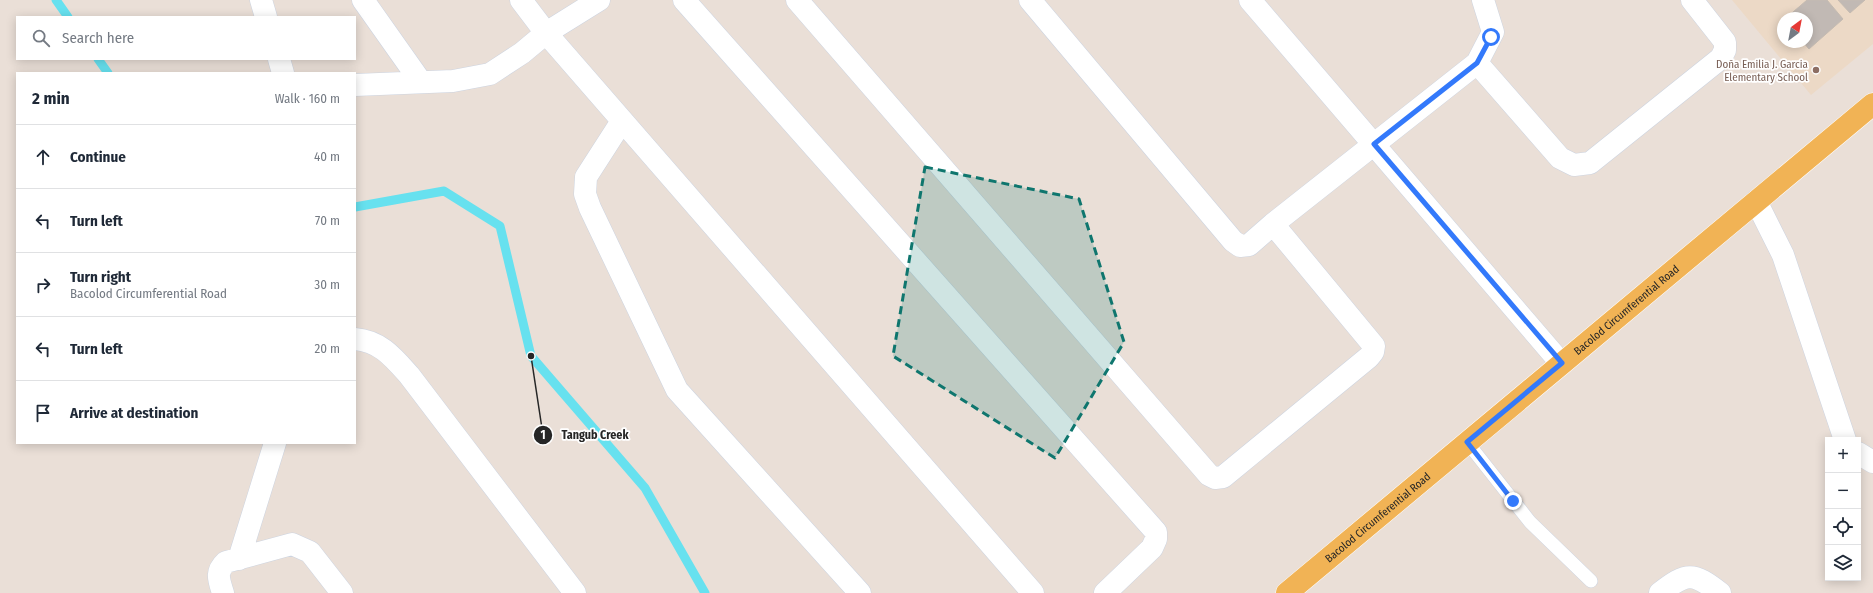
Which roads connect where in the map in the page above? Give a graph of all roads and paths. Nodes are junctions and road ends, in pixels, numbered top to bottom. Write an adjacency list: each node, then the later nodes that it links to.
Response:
1 (261, 0): 11 (street)
2 (363, 0): 16 (street)
3 (521, 0): 12 (street)
4 (599, 0): 12 (street)
5 (684, 0): 37 (street)
6 (797, 0): 22 (street)
7 (1030, 0): 22 (street)
8 (1250, 0): 20 (street)
9 (1483, 0): 14 (street)
10 (1692, 0): 14 (street)
11 (266, 16)
12 (546, 32): 16 (street); 19 (street)
13 (279, 60): 15 (street)
14 (1477, 63): 20 (street)
15 (283, 72)
16 (421, 82): 17 (street)
17 (356, 85)
18 (1873, 104): 21 (main road, Bacolod Circumferential Road)
19 (622, 120): 35 (street); 36 (street)
20 (1374, 144): 22 (street); 24 (street)
21 (1756, 201): 24 (main road, Bacolod Circumferential Road); 25 (street)
22 (1272, 224)
23 (356, 339): 34 (street)
24 (1562, 363): 26 (main road, Bacolod Circumferential Road)
25 (1844, 437)
26 (1467, 442): 31 (lane); 38 (main road, Bacolod Circumferential Road)
27 (275, 444): 30 (street)
28 (1861, 455): 29 (street)
29 (1873, 462)
30 (239, 559): 32 (street); 33 (street)
31 (1591, 581)
32 (223, 593)
33 (342, 593)
34 (575, 593)
35 (860, 593)
36 (1033, 593)
37 (1105, 593)
38 (1287, 593)
39 (1660, 593): 40 (street)
40 (1720, 593)

